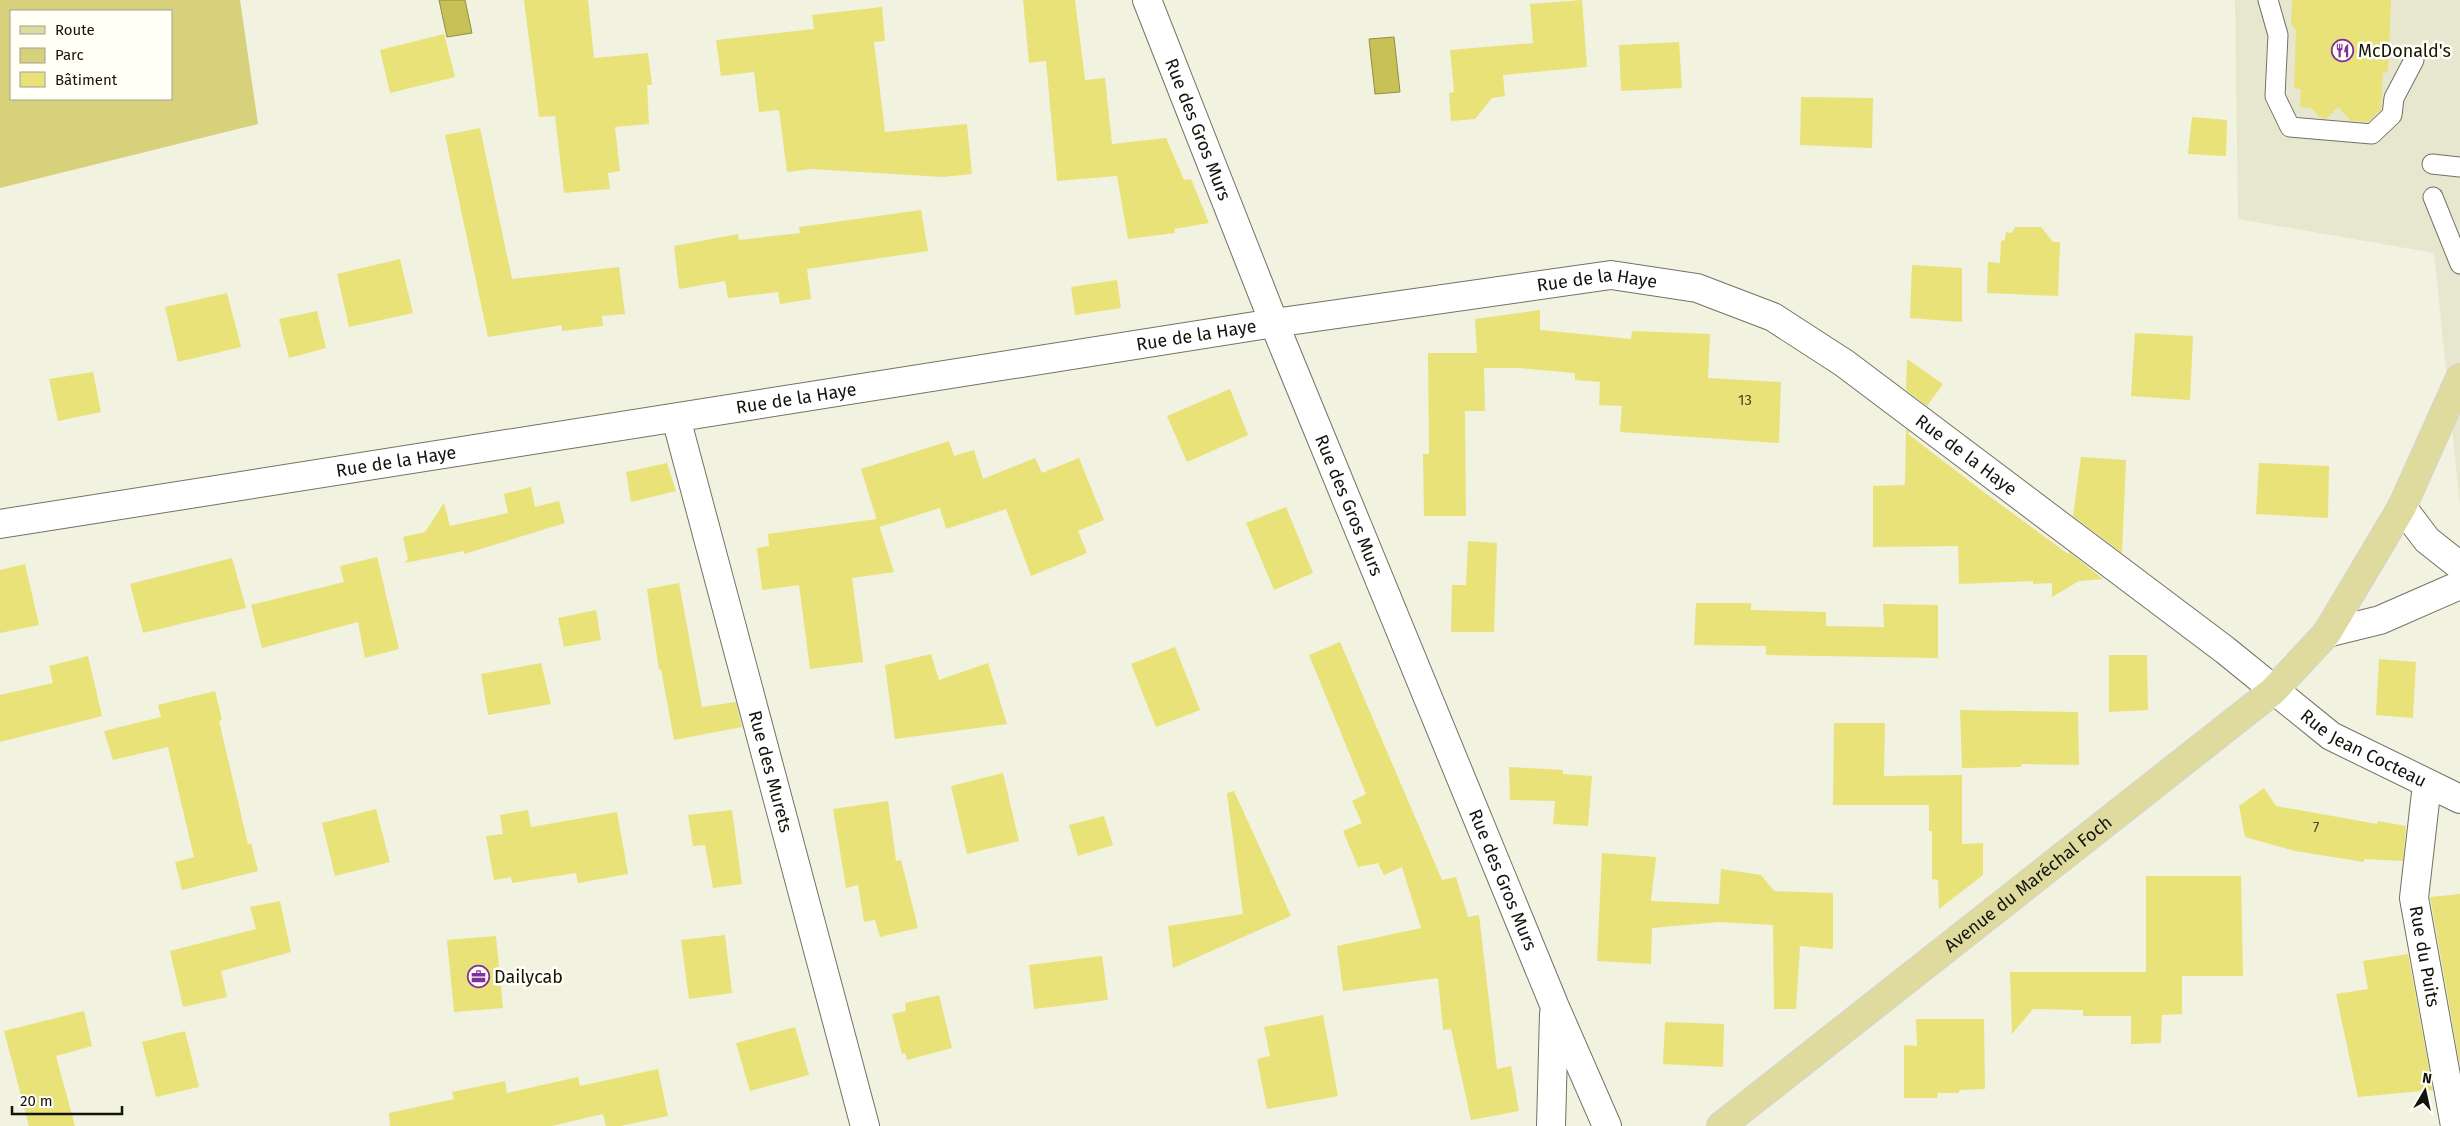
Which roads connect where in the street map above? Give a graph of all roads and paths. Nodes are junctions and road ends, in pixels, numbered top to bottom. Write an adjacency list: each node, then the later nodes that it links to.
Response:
1 (1147, 0): 8 (street, Rue des Gros Murs)
2 (2268, 0): 3 (lane)
3 (2414, 60)
4 (2432, 164): 5 (lane)
5 (2460, 167)
6 (2433, 197): 7 (lane)
7 (2460, 264)
8 (1274, 323): 10 (street, Rue de la Haye); 16 (street, Rue de la Haye); 19 (street, Rue des Gros Murs)
9 (2460, 378): 11 (main road, Avenue du Maréchal Foch)
10 (676, 418): 12 (street, Rue de la Haye); 20 (street, Rue des Murets)
11 (2402, 507): 13 (street); 15 (main road, Avenue du Maréchal Foch)
12 (0, 524)
13 (2460, 566)
14 (2460, 586): 15 (street)
15 (2327, 632): 16 (main road, Avenue du Maréchal Foch)
16 (2274, 691): 17 (street, Rue Jean Cocteau); 23 (main road, Avenue du Maréchal Foch)
17 (2427, 784): 18 (street, Rue Jean Cocteau); 24 (street, Rue du Puits)
18 (2460, 799)
19 (1554, 1008): 21 (street, Rue des Gros Murs); 22 (street, Rue des Gros Murs)
20 (865, 1126)
21 (1551, 1126)
22 (1607, 1126)
23 (1721, 1126)
24 (2455, 1126)

